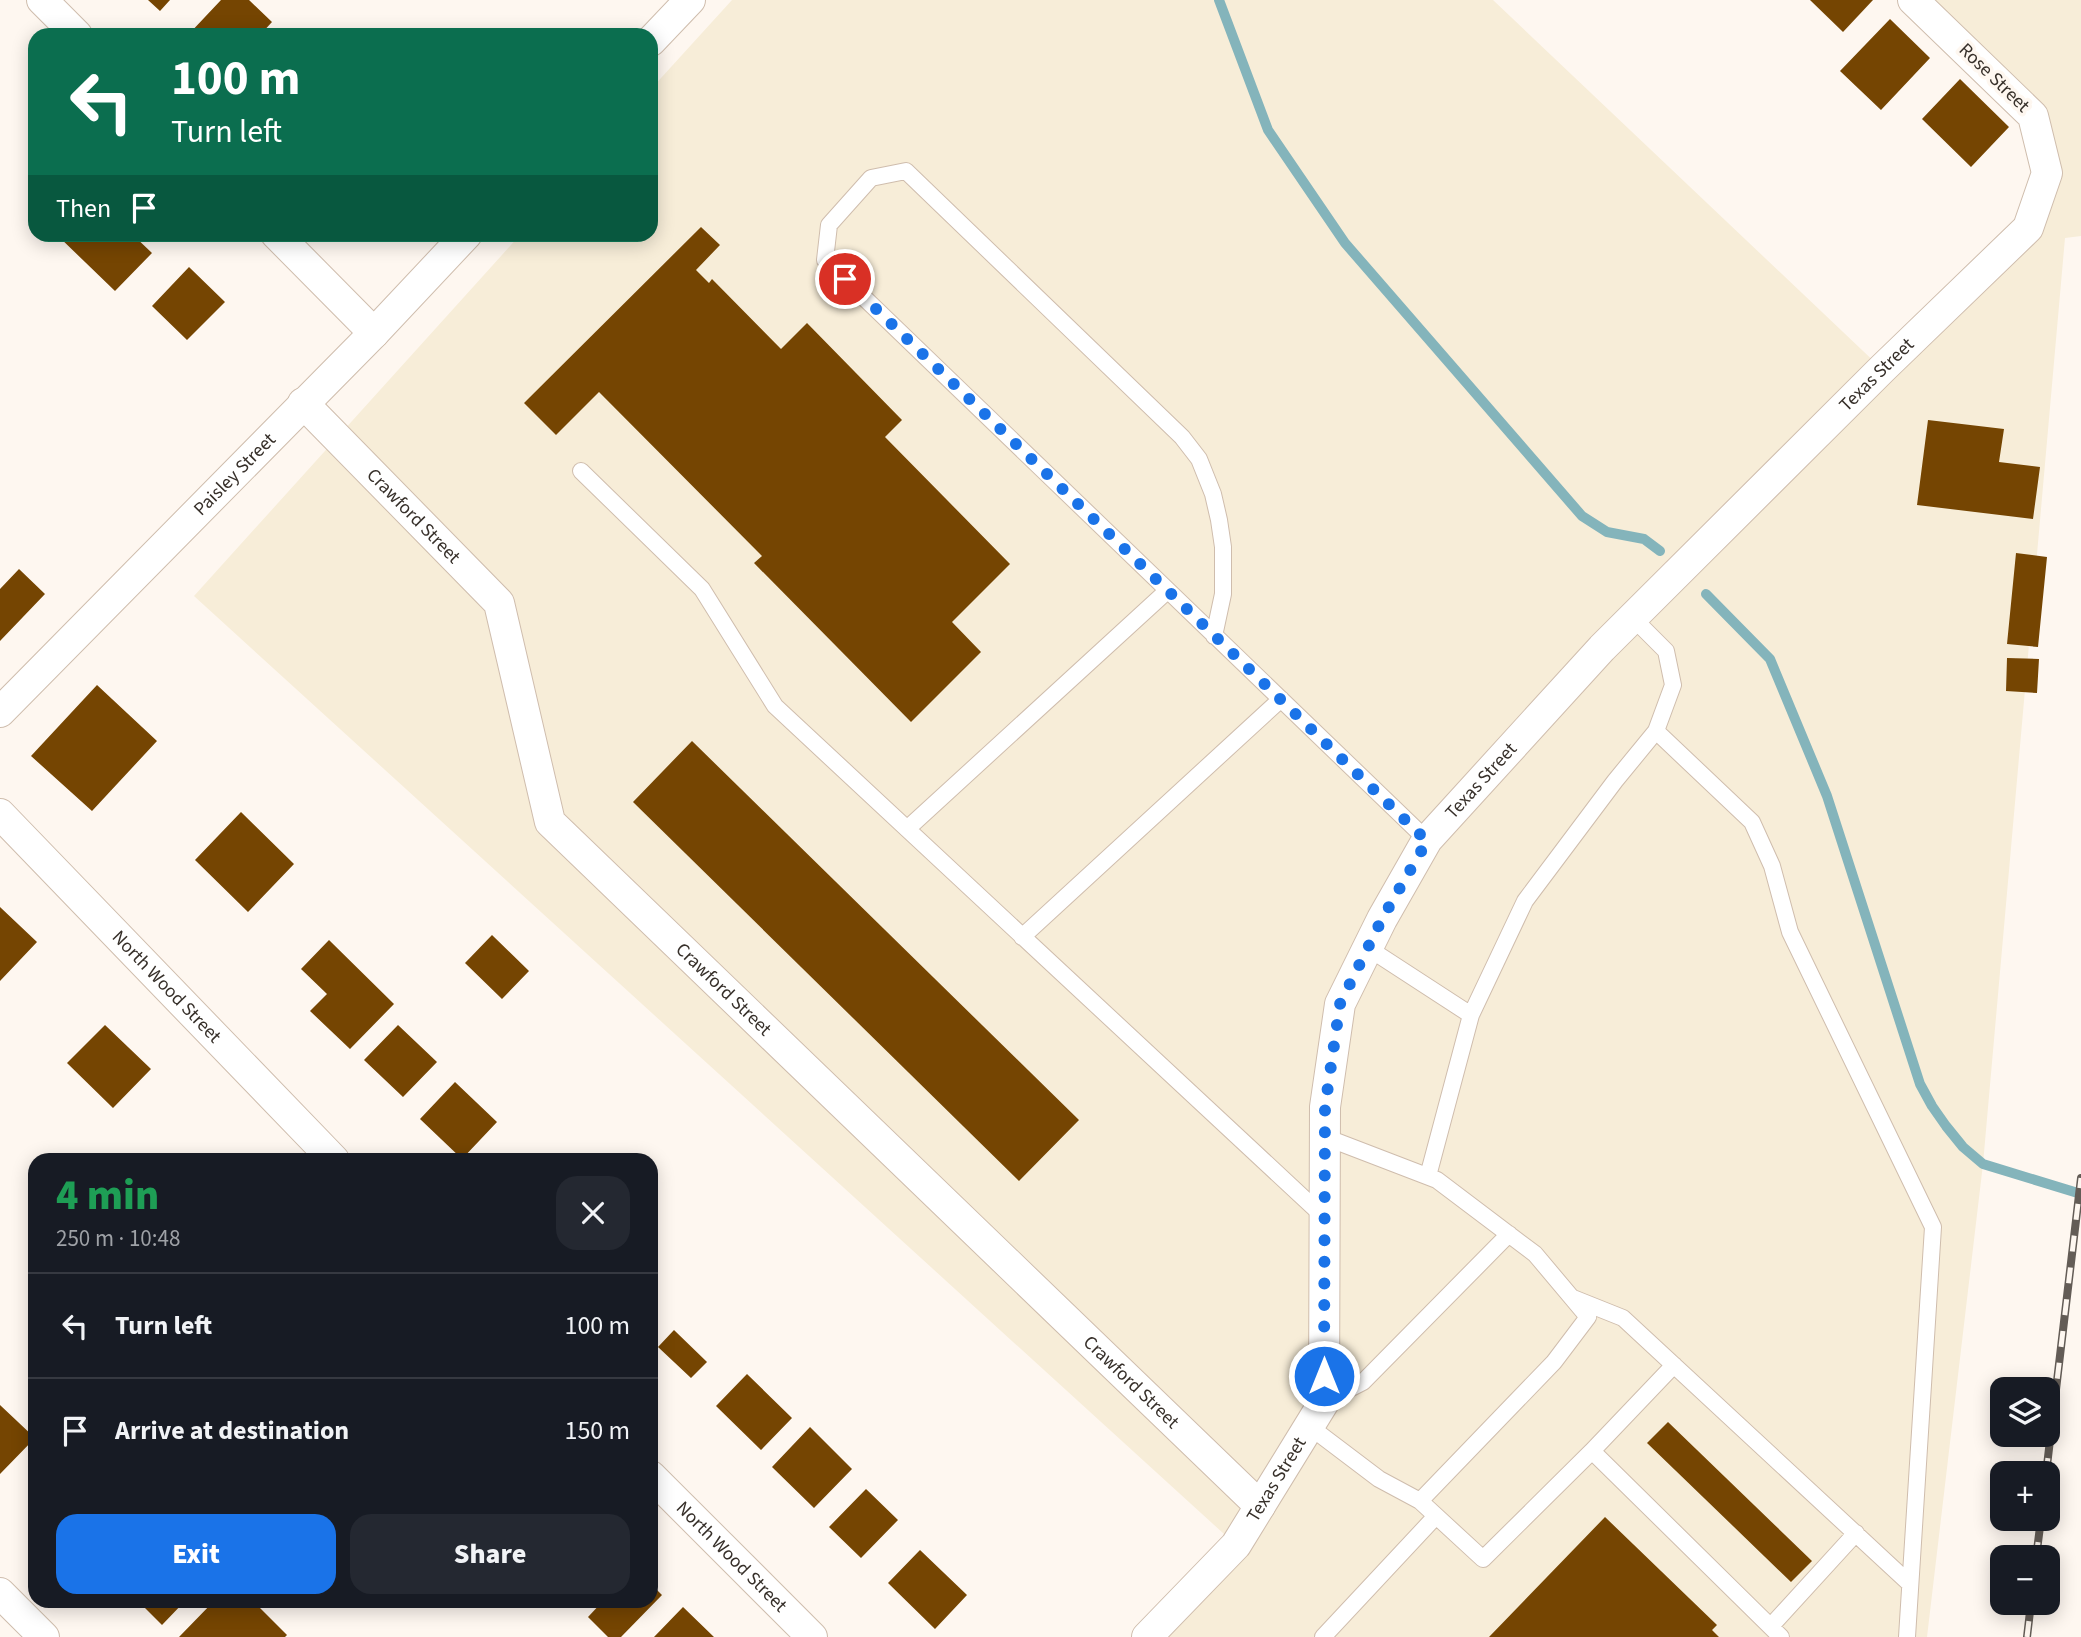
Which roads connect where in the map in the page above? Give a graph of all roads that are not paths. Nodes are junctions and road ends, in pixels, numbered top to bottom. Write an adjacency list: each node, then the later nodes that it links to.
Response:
1 (42, 0): 4 (street)
2 (690, 0): 5 (street)
3 (1913, 0): 6 (street, Rose Street)
4 (70, 28)
5 (658, 34)
6 (2047, 173): 13 (street, Texas Street)
7 (284, 242): 9 (street)
8 (459, 242): 9 (street, Paisley Street)
9 (374, 332): 10 (street, Paisley Street)
10 (303, 403): 16 (street, Paisley Street); 35 (street, Crawford Street)
11 (581, 471): 19 (lane)
12 (1167, 591): 14 (lane); 14 (lane); 19 (lane)
13 (1633, 618): 17 (lane); 20 (street, Texas Street)
14 (1214, 636): 15 (lane)
15 (1280, 699): 20 (lane); 21 (lane)
16 (0, 712)
17 (1656, 731): 23 (lane); 38 (lane)
18 (0, 814): 25 (street, North Wood Street)
19 (907, 829): 21 (lane)
20 (1427, 841): 22 (street, Texas Street)
21 (1022, 937): 27 (lane)
22 (1368, 948): 23 (lane); 24 (street, Texas Street)
23 (1471, 1015): 26 (lane)
24 (1325, 1137): 26 (lane); 27 (street, Texas Street)
25 (327, 1153)
26 (1427, 1176): 28 (lane)
27 (1325, 1218): 31 (street, Texas Street)
28 (1509, 1234): 29 (lane); 31 (lane)
29 (1571, 1297): 30 (lane); 34 (lane)
30 (1674, 1365): 32 (lane); 37 (lane)
31 (1317, 1414): 34 (lane); 35 (street, Texas Street)
32 (1591, 1451): 36 (lane); 40 (lane)
33 (658, 1483): 42 (street, North Wood Street)
34 (1420, 1501): 36 (lane)
35 (1260, 1506): 43 (street, Texas Street)
36 (1436, 1516): 44 (lane)
37 (1856, 1533): 38 (lane); 40 (lane)
38 (1910, 1584): 45 (lane)
39 (0, 1593): 41 (street)
40 (1776, 1632)
41 (44, 1637)
42 (812, 1637)
43 (1147, 1637)
44 (1323, 1637)
45 (1907, 1637)

